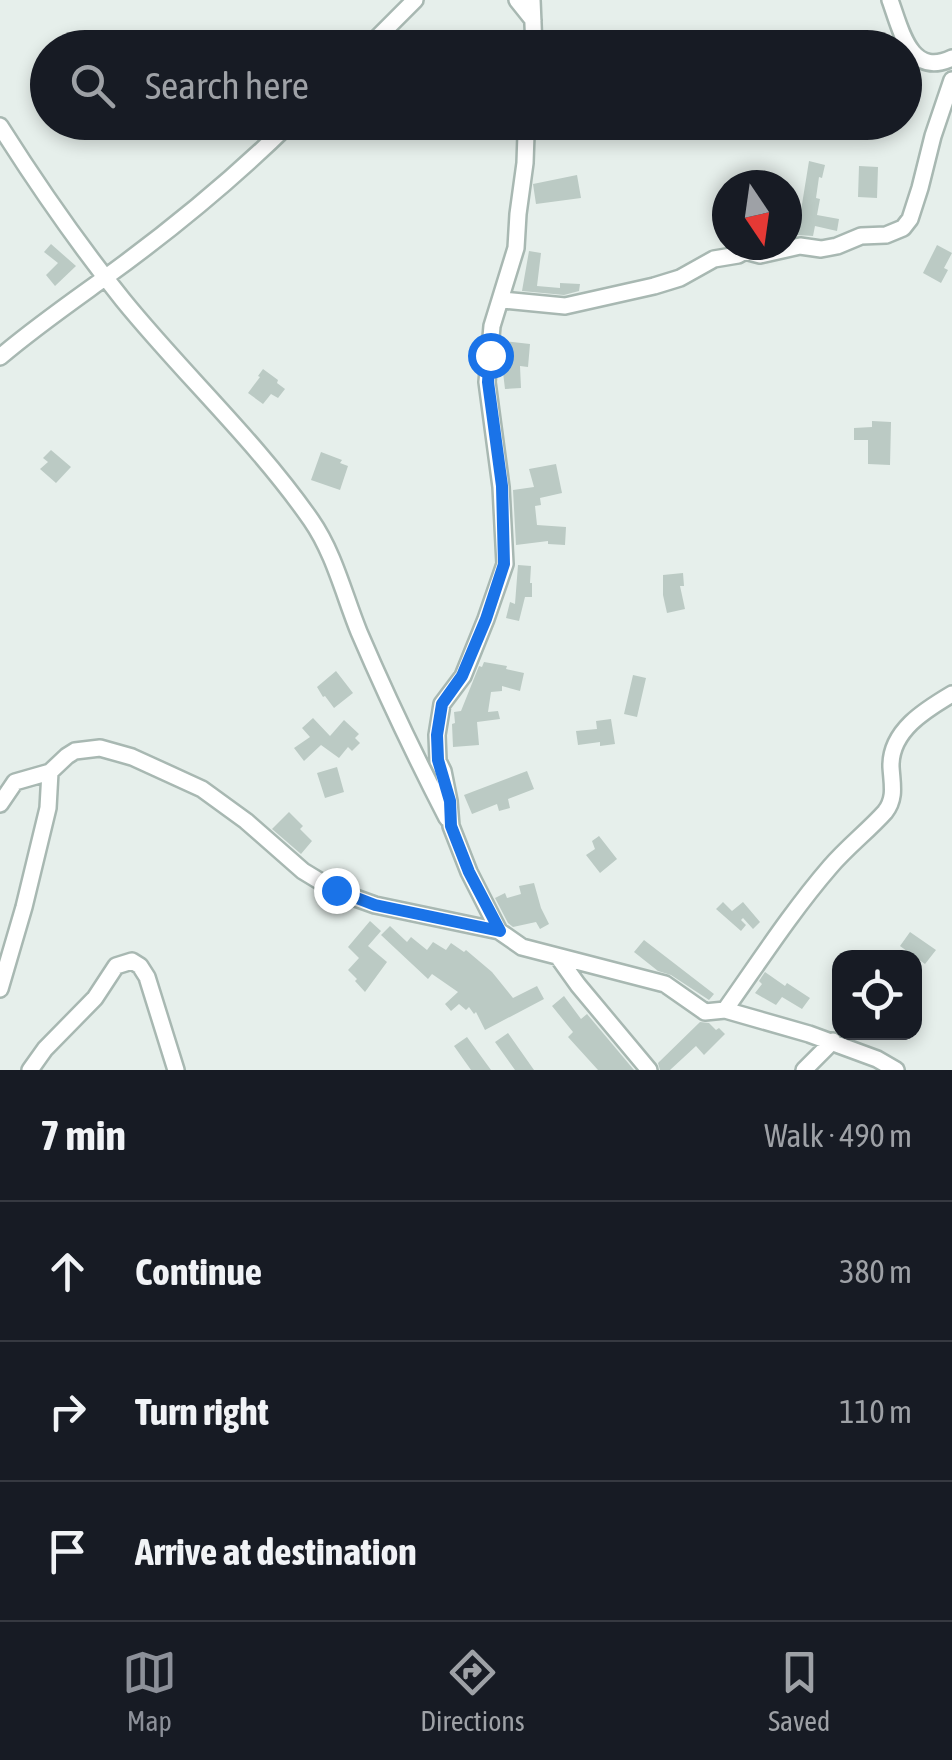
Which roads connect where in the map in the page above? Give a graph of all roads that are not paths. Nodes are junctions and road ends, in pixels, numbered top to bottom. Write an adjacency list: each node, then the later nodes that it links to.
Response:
1 (415, 0): 6 (street)
2 (516, 0): 5 (street)
3 (532, 0): 5 (street)
4 (890, 0): 8 (street)
5 (533, 20): 7 (street)
6 (385, 30)
7 (533, 30)
8 (901, 30)
9 (952, 58): 10 (street)
10 (922, 60)
11 (952, 80): 16 (street)
12 (0, 126): 15 (street)
13 (272, 140): 15 (street)
14 (526, 140): 16 (street)
15 (106, 277): 17 (street); 21 (street)
16 (502, 300): 21 (street)
17 (0, 356)
18 (952, 694): 25 (street)
19 (50, 772): 20 (street); 22 (street); 24 (street)
20 (0, 804)
21 (451, 826): 22 (street)
22 (500, 931): 23 (street)
23 (558, 958): 25 (street); 29 (street)
24 (0, 989)
25 (726, 1010): 26 (street)
26 (833, 1042): 30 (street); 31 (street)
27 (30, 1070): 28 (street)
28 (176, 1070)
29 (649, 1070)
30 (804, 1070)
31 (896, 1070)

